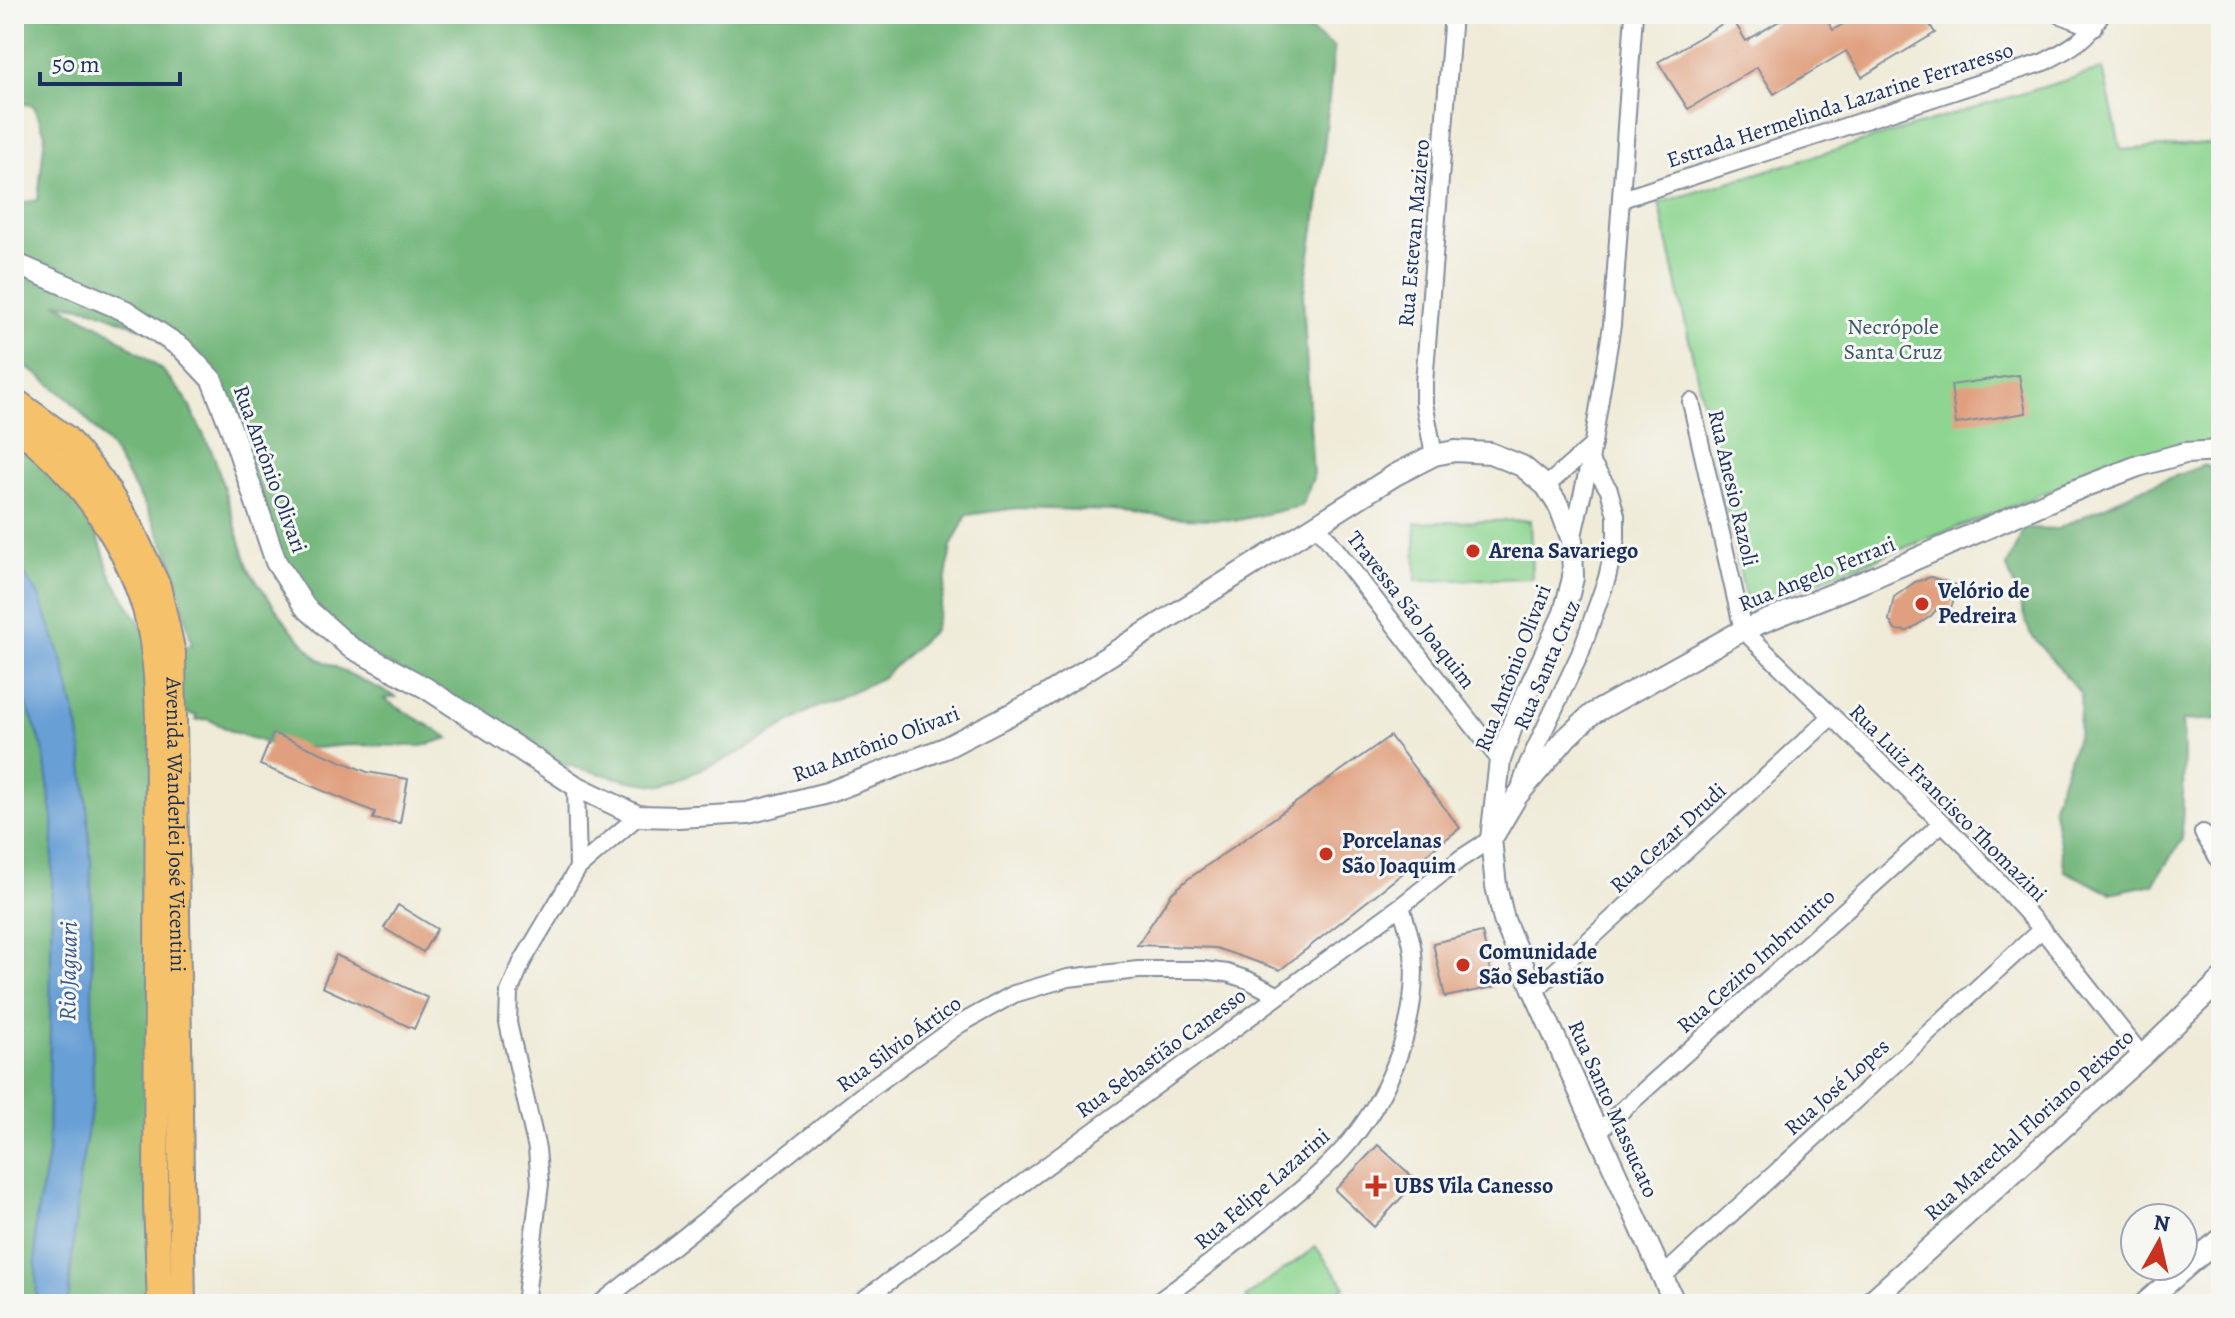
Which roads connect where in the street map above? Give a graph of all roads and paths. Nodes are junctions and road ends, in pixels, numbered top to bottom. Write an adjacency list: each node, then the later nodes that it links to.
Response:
1 (1453, 14): 12 (street, Rua Estevan Maziero)
2 (1634, 14): 5 (street)
3 (2058, 14): 4 (street)
4 (2098, 21): 5 (street, Estrada Hermelinda Lazarine Ferraresso)
5 (1622, 199): 11 (street)
6 (14, 263): 19 (street, Rua Antônio Olivari)
7 (14, 400): 37 (main road, Avenida Wanderlei José Vicentini)
8 (1691, 402): 16 (street, Rua Anesio Razoli)
9 (14, 426): 36 (main road, Avenida Wanderlei José Vicentini)
10 (2221, 451): 16 (street, Rua Angelo Ferrari)
11 (1592, 453): 13 (street); 15 (street); 20 (street, Rua Santa Cruz)
12 (1434, 455): 13 (street, Rua Antônio Olivari); 14 (street, Rua Antônio Olivari)
13 (1546, 486): 15 (street, Rua Antônio Olivari)
14 (1316, 524): 18 (street, Travessa São Joaquim); 21 (street, Rua Antônio Olivari)
15 (1572, 540): 18 (street, Rua Antônio Olivari)
16 (1743, 630): 17 (street, Rua Luiz Francisco Thomazini); 20 (street, Rua Angelo Ferrari)
17 (1831, 717): 22 (street, Rua Luiz Francisco Thomazini); 30 (street, Rua Cezar Drudi)
18 (1500, 760): 24 (street, Rua Antônio Olivari)
19 (576, 786): 21 (street, Rua Antônio Olivari); 26 (street)
20 (1517, 796): 24 (street, Rua Angelo Ferrari)
21 (638, 816): 26 (street)
22 (1942, 823): 28 (street, Rua Luiz Francisco Thomazini); 33 (street, Rua Ceziro Imbrunitto)
23 (2203, 833): 25 (street)
24 (1491, 839): 27 (street, Rua Sebastião Canesso); 30 (street, Rua Santo Massucato)
25 (2221, 863)
26 (578, 868): 38 (street)
27 (1401, 906): 31 (street, Rua Sebastião Canesso); 41 (street, Rua Felipe Lazarini)
28 (2042, 929): 32 (street, Rua Luiz Francisco Thomazini); 35 (street, Rua José Lopes)
29 (2221, 980): 32 (street, Rua Marechal Floriano Peixoto)
30 (1534, 991): 33 (street, Rua Santo Massucato)
31 (1277, 995): 39 (street, Rua Silvio Ártico); 40 (street, Rua Sebastião Canesso)
32 (2142, 1056): 43 (street, Rua Marechal Floriano Peixoto)
33 (1599, 1131): 35 (street, Rua Santo Massucato)
34 (2221, 1239): 44 (street)
35 (1662, 1277): 42 (street, Rua Santo Massucato)
36 (160, 1304)
37 (183, 1304)
38 (525, 1304)
39 (600, 1304)
40 (858, 1304)
41 (1155, 1304)
42 (1675, 1304)
43 (1868, 1304)
44 (2144, 1304)

